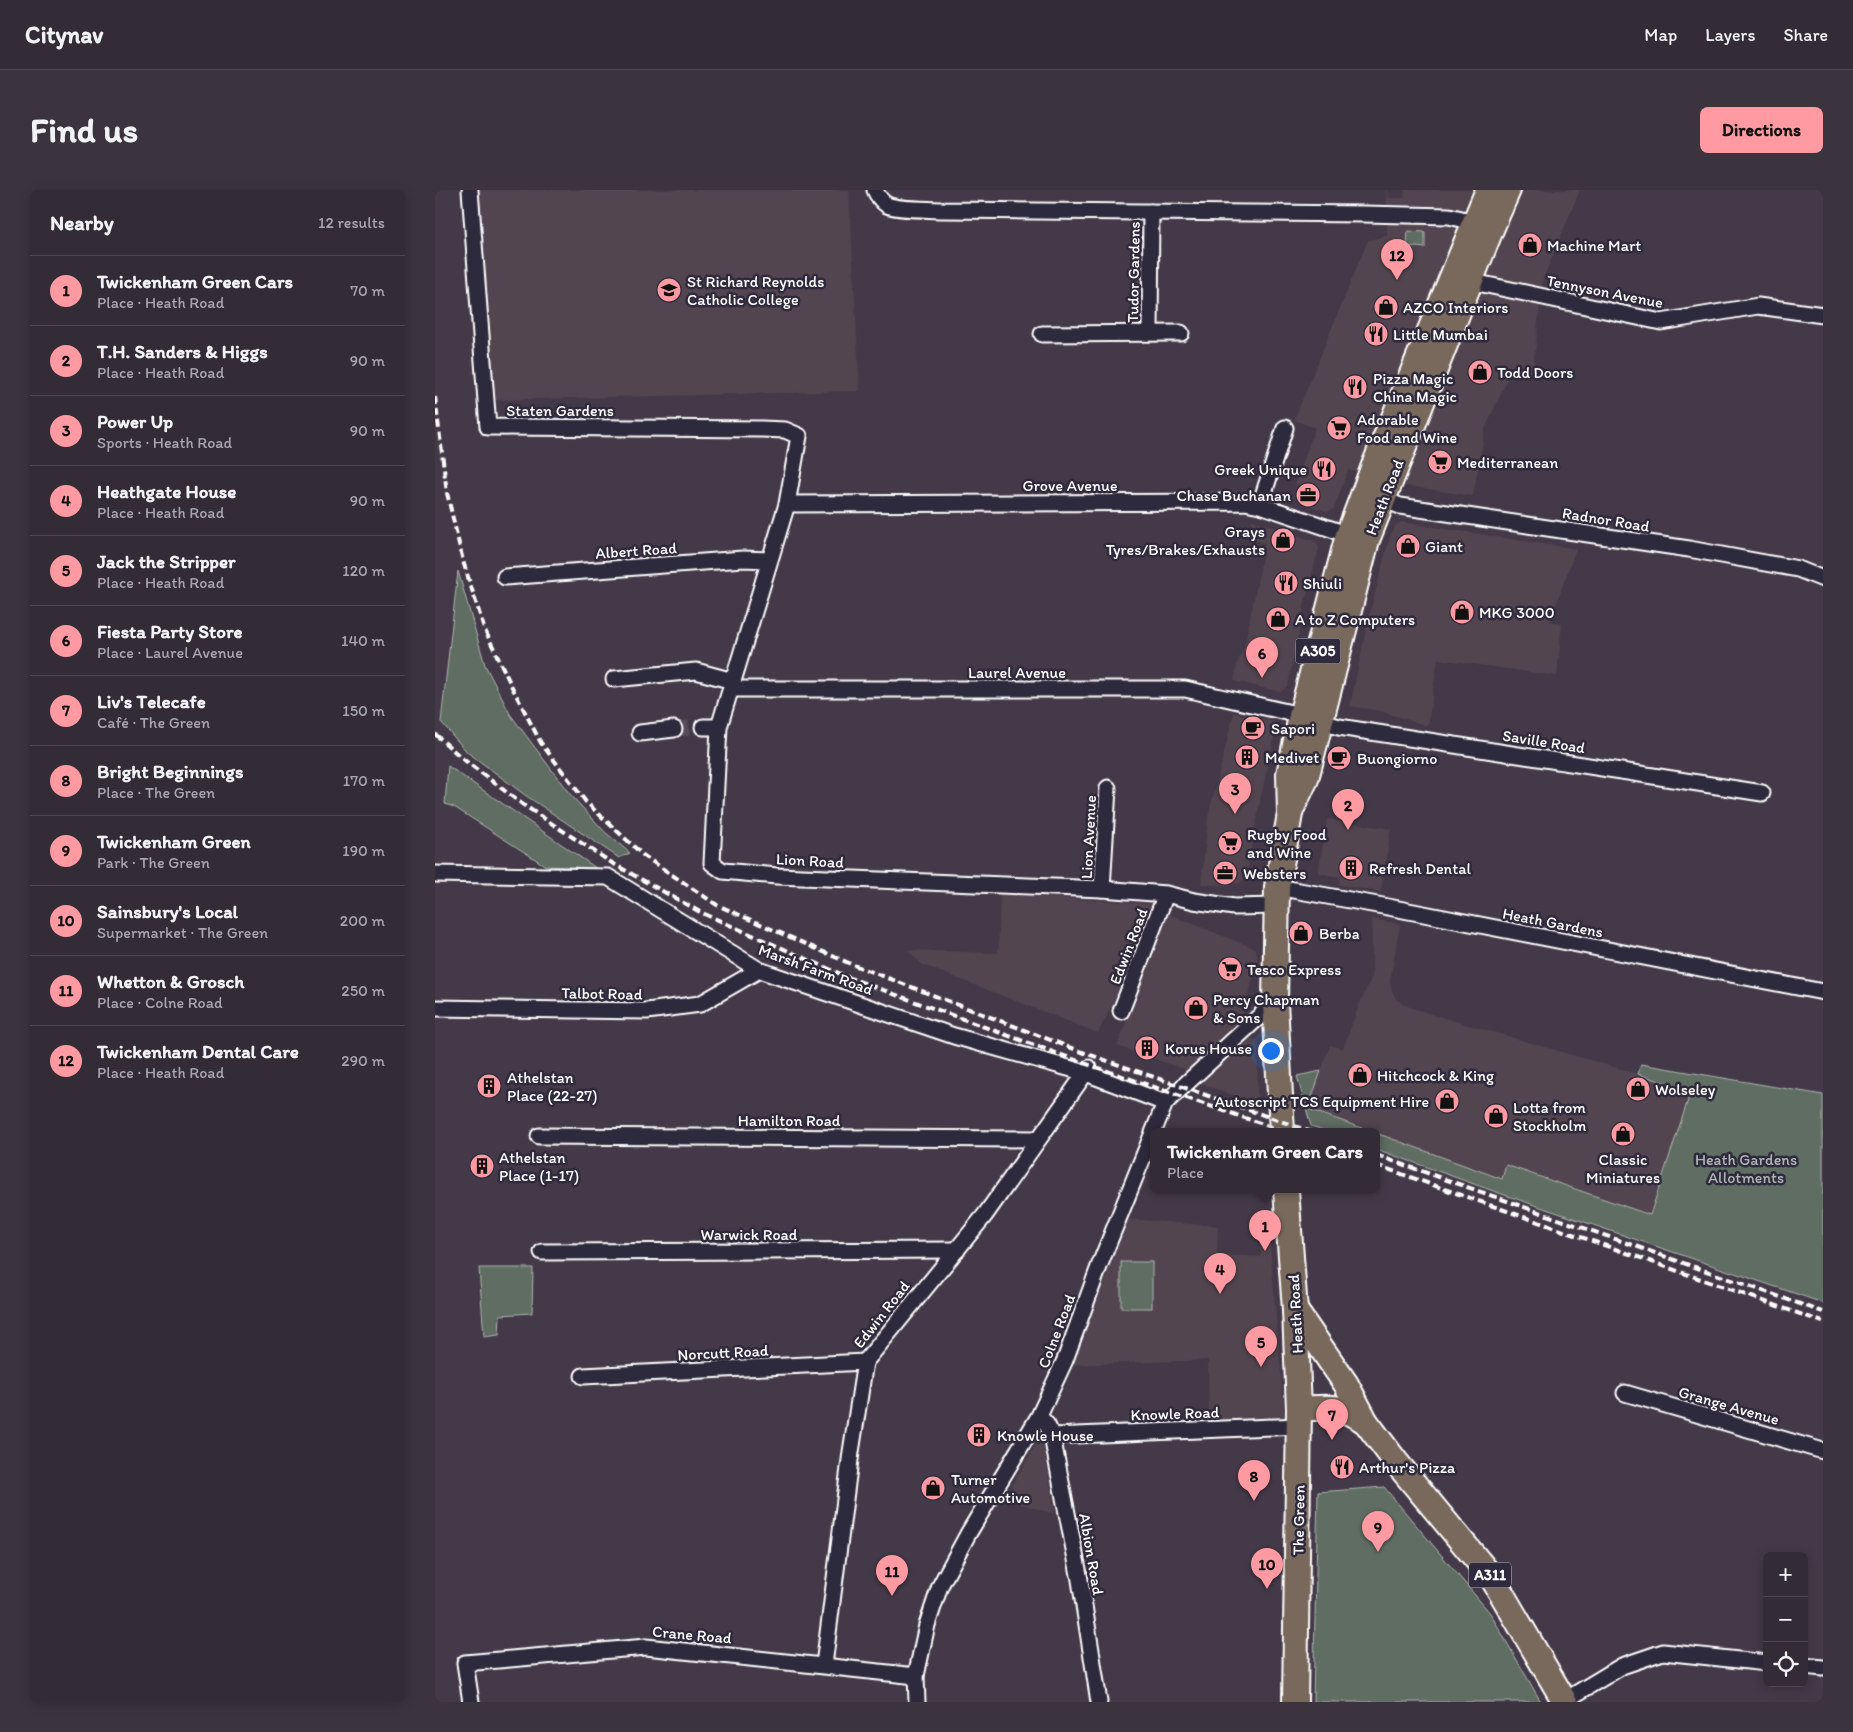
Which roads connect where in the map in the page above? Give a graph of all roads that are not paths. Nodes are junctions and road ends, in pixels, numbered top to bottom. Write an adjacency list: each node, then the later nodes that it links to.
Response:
1 (470, 190): 14 (street, Staten Gardens)
2 (875, 190): 5 (street)
3 (1488, 190): 6 (main road, Heath Road / A305)
4 (1508, 190): 7 (main road, Heath Road / A305)
5 (1151, 212): 6 (street); 9 (street, Tudor Gardens)
6 (1474, 222): 7 (main road, Heath Road / A305)
7 (1461, 279): 8 (street, Tennyson Avenue); 13 (main road, Heath Road / A305)
8 (1823, 315)
9 (1150, 332): 10 (street, Tudor Gardens); 11 (street, Tudor Gardens)
10 (1181, 333)
11 (1042, 334)
12 (1285, 428): 15 (street)
13 (1373, 495): 16 (main road, Heath Road / A305); 19 (street, Radnor Road)
14 (787, 504): 15 (street, Grove Avenue); 17 (street, Lion Road)
15 (1260, 505): 16 (street, Grove Avenue)
16 (1357, 538): 22 (main road, Heath Road / A305)
17 (769, 560): 18 (street, Albert Road); 21 (street, Lion Road)
18 (505, 577)
19 (1823, 579)
20 (614, 679): 21 (street, Laurel Avenue)
21 (732, 685): 22 (street, Laurel Avenue); 23 (street, Lion Road)
22 (1310, 719): 28 (street, Saville Road); 32 (main road, Heath Road / A305)
23 (719, 727): 24 (street); 30 (street, Lion Road)
24 (703, 728)
25 (674, 729): 26 (street)
26 (640, 733)
27 (1108, 788): 30 (street, Lion Avenue)
28 (1762, 793)
29 (435, 874): 33 (street, Marsh Farm Road)
30 (1102, 889): 31 (street, Lion Road)
31 (1167, 894): 32 (street, Lion Road); 37 (street, Edwin Road)
32 (1276, 897): 34 (street, Heath Gardens); 35 (main road, Heath Road / A305)
33 (759, 970): 36 (street, Talbot Road); 38 (street, Marsh Farm Road)
34 (1823, 992)
35 (1275, 1002): 39 (street, Colne Road); 41 (main road, Heath Road / A305)
36 (435, 1008)
37 (1121, 1011)
38 (1088, 1070): 39 (street, Marsh Farm Road); 43 (street, Edwin Road)
39 (1165, 1102): 40 (street, Colne Road)
40 (1155, 1128)
41 (1282, 1128)
42 (539, 1136): 43 (street, Hamilton Road)
43 (1038, 1139): 46 (street, Edwin Road)
44 (1150, 1139): 52 (street, Colne Road)
45 (1286, 1193): 48 (main road, Heath Road)
46 (957, 1250): 47 (street, Warwick Road); 49 (street, Edwin Road)
47 (541, 1252)
48 (1295, 1310): 53 (main road, Heath Road); 54 (main road, A311)
49 (865, 1362): 50 (street, Norcutt Road); 58 (street, Edwin Road)
50 (583, 1376)
51 (1625, 1393): 56 (street, Grange Avenue)
52 (1039, 1416): 55 (street, Albion Road); 61 (street, Colne Road)
53 (1299, 1417): 54 (main road, A311); 55 (street, Knowle Road); 66 (main road, The Green)
54 (1366, 1422): 62 (main road, A311)
55 (1051, 1436): 65 (street, Albion Road)
56 (1823, 1451)
57 (1763, 1663): 62 (street)
58 (823, 1665): 61 (street, Crane Road); 63 (street, Crane Road)
59 (1808, 1666): 60 (street)
60 (1823, 1668)
61 (916, 1676): 64 (street, Colne Road)
62 (1565, 1701)
63 (471, 1702)
64 (917, 1702)
65 (1099, 1702)
66 (1295, 1702)

